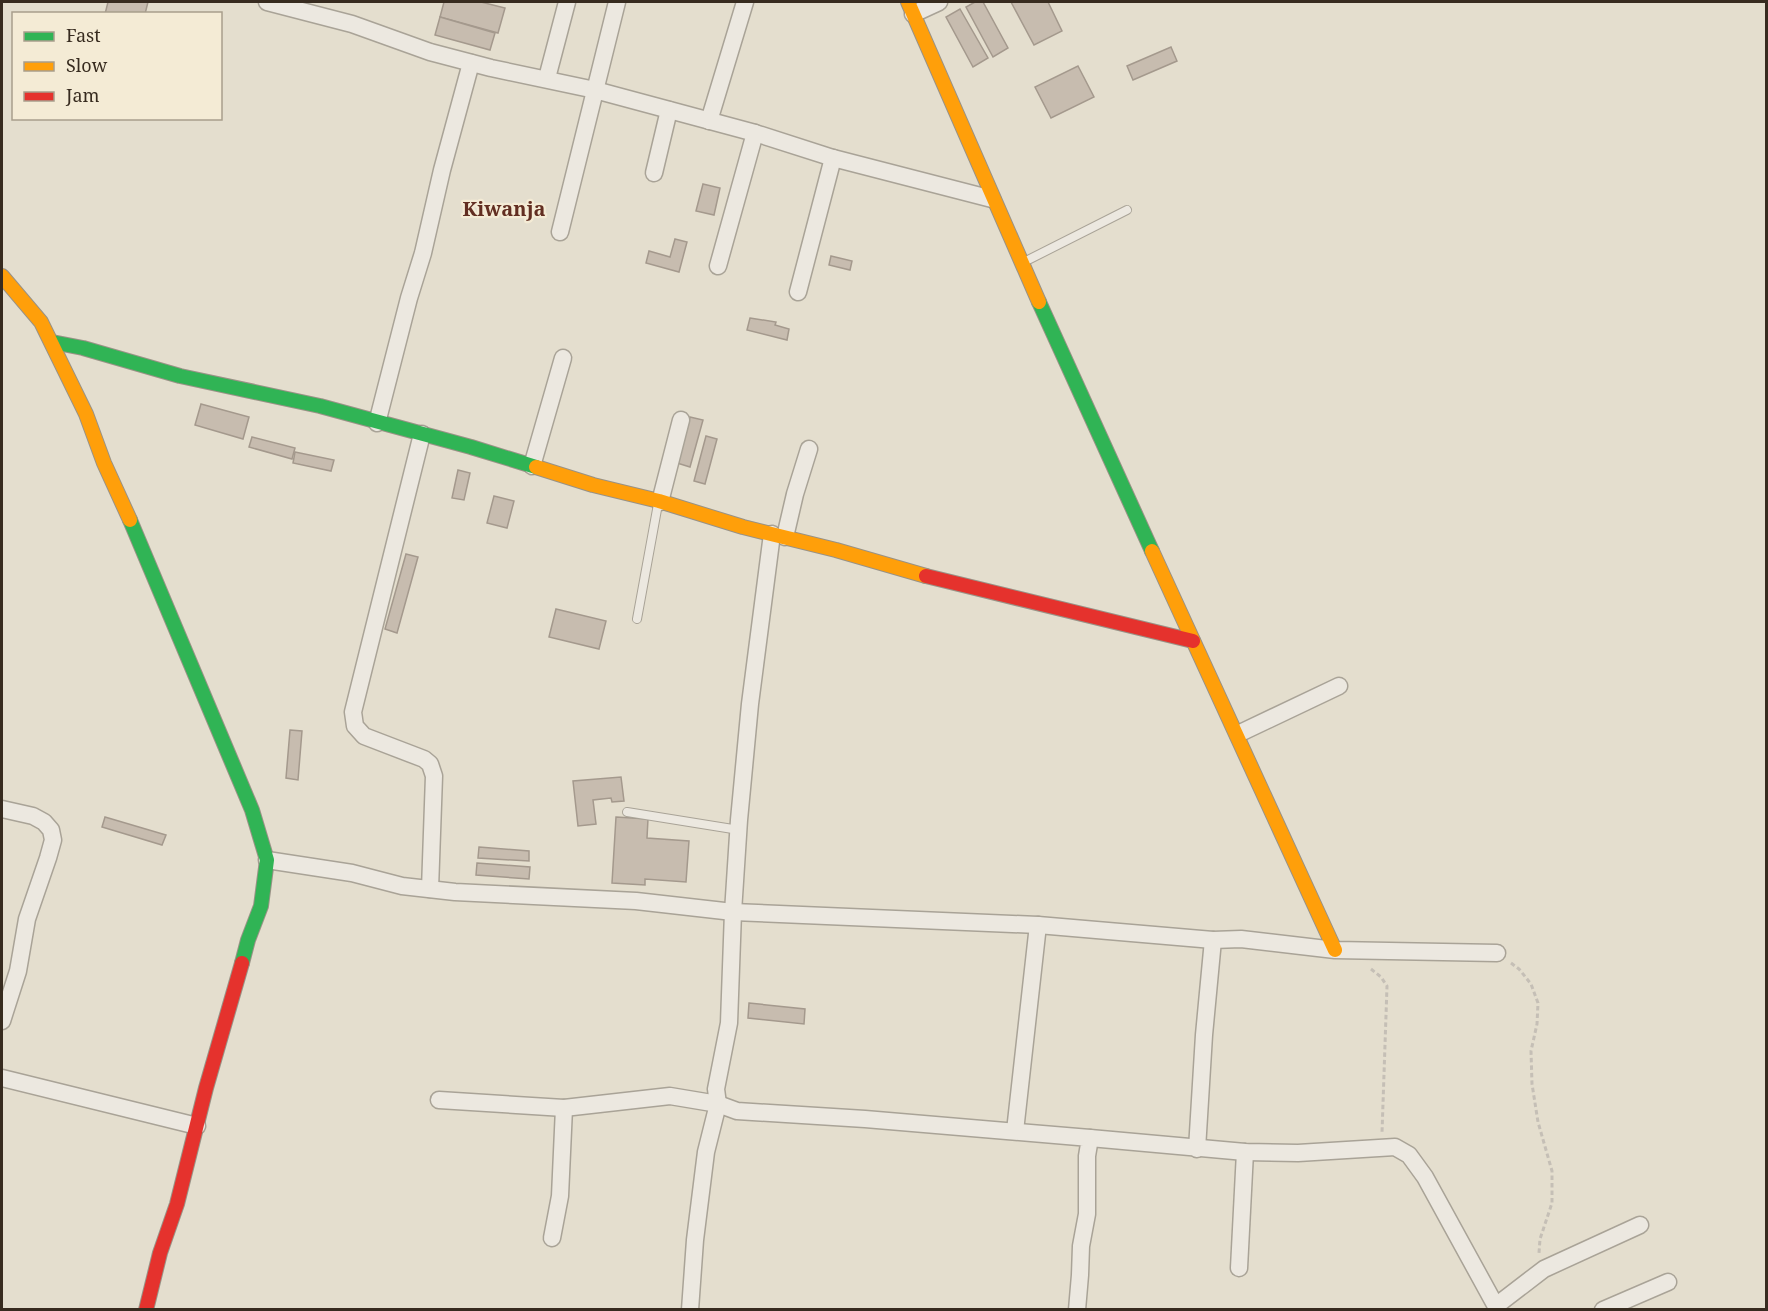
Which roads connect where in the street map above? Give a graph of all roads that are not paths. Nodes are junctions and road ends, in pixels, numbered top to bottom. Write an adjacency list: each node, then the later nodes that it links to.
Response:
1 (267, 2): 7 (street)
2 (567, 2): 8 (street)
3 (617, 2): 9 (street)
4 (745, 2): 11 (street)
5 (939, 2): 6 (street)
6 (911, 8): 15 (street)
7 (471, 63): 8 (street); 25 (street)
8 (547, 78): 9 (street)
9 (595, 90): 10 (street); 17 (street)
10 (669, 110): 11 (street); 14 (street)
11 (709, 121): 12 (street)
12 (755, 133): 13 (street); 19 (street)
13 (833, 158): 15 (street); 21 (street)
14 (654, 172)
15 (992, 199): 18 (street)
16 (1127, 210): 18 (lane)
17 (560, 232)
18 (1021, 263): 32 (street)
19 (718, 266)
20 (2, 276): 22 (street)
21 (798, 292)
22 (52, 342): 25 (street); 38 (street)
23 (563, 358): 28 (street)
24 (681, 420): 29 (street)
25 (377, 423): 26 (street)
26 (422, 434): 28 (street); 39 (street)
27 (809, 449): 30 (street)
28 (532, 466): 29 (street)
29 (660, 501): 30 (street); 31 (lane)
30 (779, 535): 32 (street); 37 (street)
31 (638, 619)
32 (1193, 641): 34 (street)
33 (1339, 686): 34 (street)
34 (1239, 734): 43 (street)
35 (2, 809): 45 (street)
36 (627, 812): 37 (lane)
37 (739, 830): 40 (street)
38 (267, 860): 39 (street); 50 (street)
39 (430, 890): 40 (street)
40 (733, 912): 41 (street); 48 (street)
41 (1038, 925): 42 (street); 51 (street)
42 (1213, 940): 43 (street); 53 (street)
43 (1335, 950): 44 (street)
44 (1497, 953)
45 (2, 1021)
46 (2, 1078): 50 (street)
47 (439, 1100): 49 (street)
48 (718, 1104): 49 (street); 51 (street); 61 (street)
49 (564, 1107): 56 (street)
50 (197, 1126): 60 (street)
51 (1015, 1131): 52 (street)
52 (1090, 1138): 53 (street); 62 (street)
53 (1197, 1149): 54 (street)
54 (1245, 1152): 57 (street); 59 (street)
55 (1640, 1225): 59 (street)
56 (552, 1238)
57 (1239, 1268)
58 (1668, 1282): 63 (street)
59 (1497, 1307)
60 (146, 1310)
61 (690, 1310)
62 (1077, 1310)
63 (1603, 1310)

